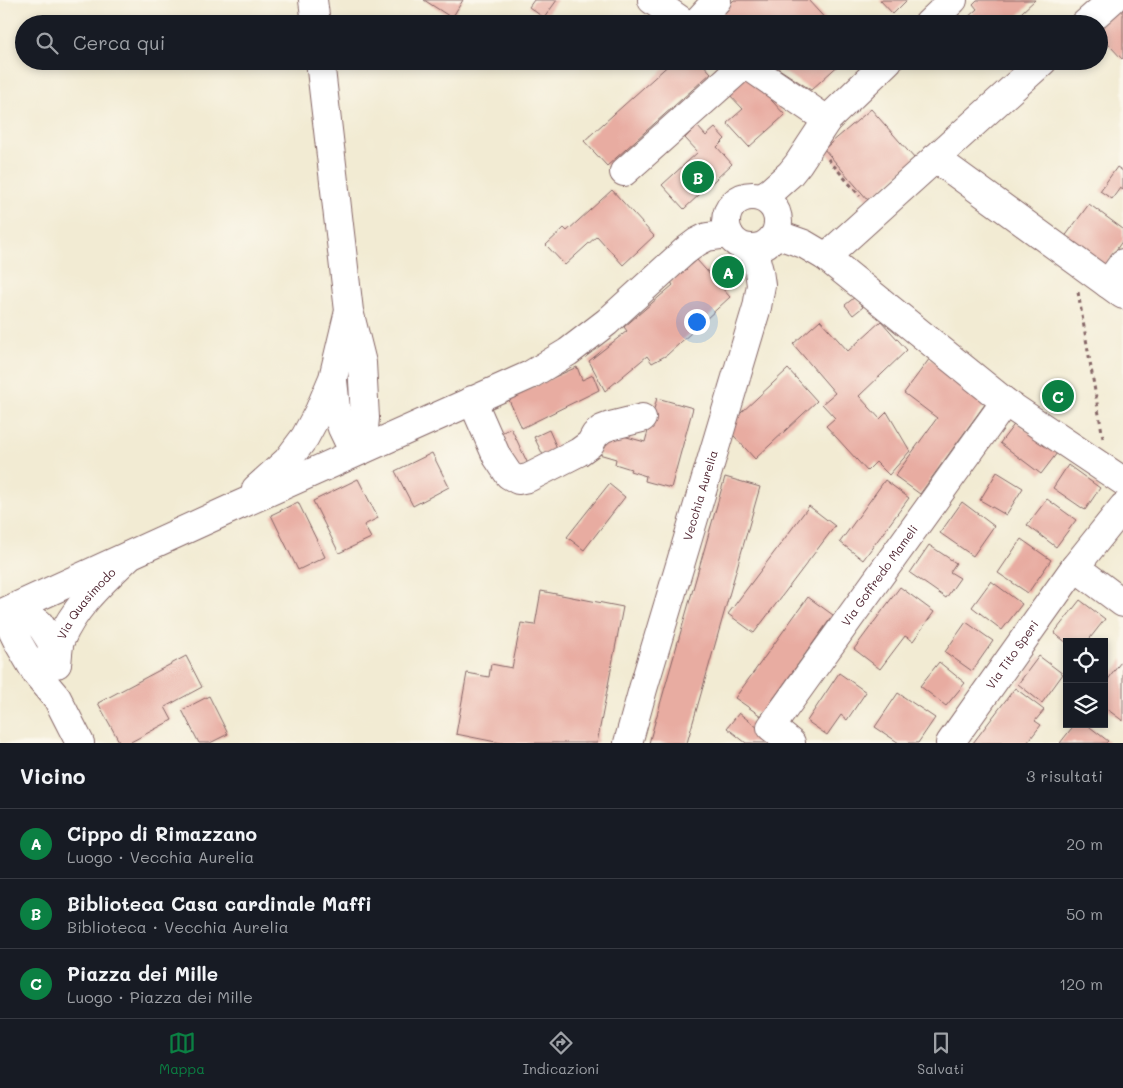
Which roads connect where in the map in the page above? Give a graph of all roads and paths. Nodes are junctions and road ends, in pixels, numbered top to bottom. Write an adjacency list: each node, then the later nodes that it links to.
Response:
1 (313, 0): 6 (main road)
2 (652, 0): 7 (main road)
3 (717, 0): 8 (main road)
4 (953, 0): 9 (main road)
5 (1112, 0): 10 (main road)
6 (315, 15)
7 (673, 15)
8 (703, 15)
9 (937, 15)
10 (1095, 15)
11 (321, 70): 27 (main road)
12 (734, 70): 18 (main road)
13 (752, 70): 16 (main road)
14 (879, 70): 16 (main road)
15 (1033, 70): 17 (main road)
16 (820, 129): 19 (main road); 20 (path)
17 (935, 158): 20 (main road); 25 (main road)
18 (624, 172)
19 (762, 197): 21 (main road); 22 (main road)
20 (877, 210): 24 (main road)
21 (777, 232): 23 (main road); 24 (main road)
22 (729, 234): 23 (main road); 29 (main road)
23 (753, 248): 44 (main road, Vecchia Aurelia)
24 (826, 257): 30 (main road)
25 (1118, 281)
26 (1078, 290): 33 (path)
27 (349, 311): 28 (main road); 32 (main road)
28 (333, 378): 32 (main road); 35 (main road)
29 (472, 400): 31 (main road); 32 (main road)
30 (1005, 402): 33 (main road); 45 (main road, Via Goffredo Mameli)
31 (642, 418)
32 (358, 451): 35 (main road)
33 (1098, 465): 34 (main road)
34 (1123, 481)
35 (237, 506): 37 (main road)
36 (1123, 507): 38 (main road, Via Tito Speri)
37 (130, 554): 40 (main road); 42 (main road, Via Quasimodo)
38 (1075, 567): 39 (main road); 46 (main road, Via Tito Speri)
39 (1123, 603)
40 (7, 611): 42 (main road)
41 (0, 653): 42 (main road)
42 (46, 668): 43 (main road, Via Quasimodo)
43 (80, 743)
44 (628, 743)
45 (791, 743)
46 (950, 743)

